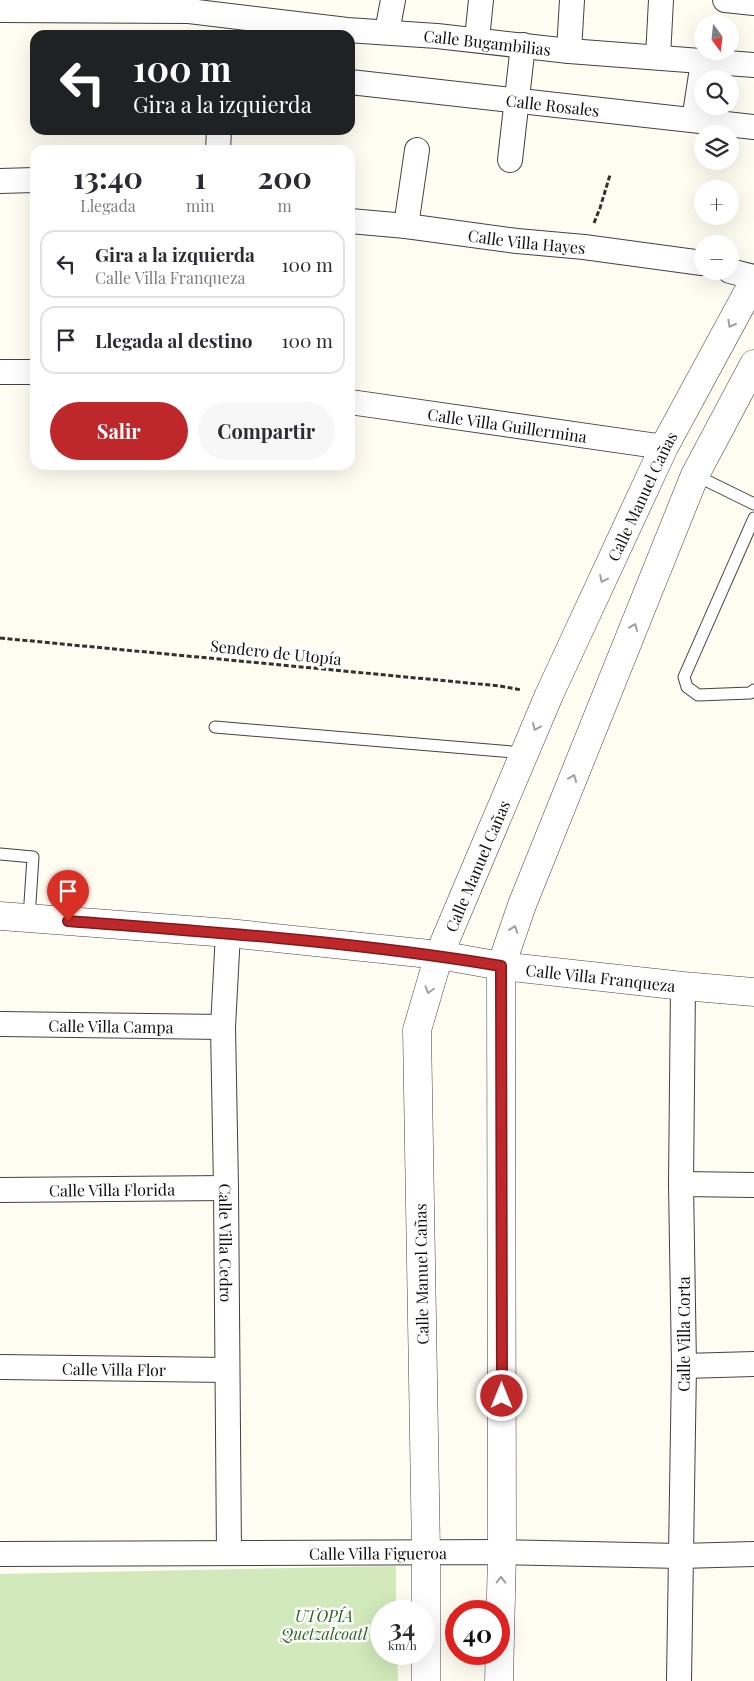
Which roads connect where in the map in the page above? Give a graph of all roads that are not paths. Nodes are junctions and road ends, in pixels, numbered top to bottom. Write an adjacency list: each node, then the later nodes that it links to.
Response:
1 (393, 0): 10 (street)
2 (480, 0): 12 (street)
3 (572, 0): 14 (street)
4 (661, 0): 15 (street)
5 (725, 0): 6 (street)
6 (754, 3)
7 (0, 10): 8 (street, Calle Bugambilias)
8 (220, 17): 9 (street, Calle Bugambilias)
9 (323, 30)
10 (387, 32): 11 (street, Calle Bugambilias); 12 (street, Calle Bugambilias)
11 (355, 33)
12 (476, 39): 13 (street, Calle Bugambilias)
13 (523, 45): 14 (street, Calle Bugambilias); 19 (street)
14 (569, 50): 15 (street, Calle Bugambilias)
15 (658, 57): 16 (street, Calle Bugambilias)
16 (702, 62): 17 (street, Calle Bugambilias); 20 (street)
17 (754, 65)
18 (355, 83): 19 (street, Calle Rosales)
19 (518, 102): 20 (street, Calle Rosales); 23 (street)
20 (694, 120): 21 (street, Calle Rosales)
21 (754, 126)
22 (417, 150): 27 (street)
23 (510, 160)
24 (30, 180): 25 (street)
25 (0, 181)
26 (355, 221): 27 (street, Calle Villa Hayes)
27 (406, 226): 28 (street, Calle Villa Hayes)
28 (694, 262)
29 (739, 273): 30 (street)
30 (754, 277)
31 (754, 281): 36 (street, Calle Manuel Cañas, one-way to 36)
32 (754, 364): 37 (street)
33 (0, 372): 34 (street)
34 (30, 372)
35 (355, 403): 36 (street, Calle Villa Guillermina)
36 (664, 447): 42 (street, Calle Manuel Cañas, one-way to 42)
37 (695, 475): 38 (lane); 48 (street, one-way to 37)
38 (754, 504)
39 (754, 518): 40 (lane)
40 (754, 690)
41 (215, 727): 42 (lane)
42 (524, 753): 47 (street, Calle Manuel Cañas)
43 (0, 854): 45 (lane)
44 (0, 916): 45 (street, Calle Villa Franqueza)
45 (29, 918): 46 (street, Calle Villa Franqueza)
46 (228, 933): 47 (street, Calle Villa Franqueza); 52 (street, Calle Villa Cedro)
47 (439, 955): 48 (street, Calle Villa Franqueza); 61 (street, Calle Manuel Cañas, one-way to 61)
48 (501, 966): 49 (street, Calle Villa Franqueza); 62 (street)
49 (683, 986): 50 (street, Calle Villa Franqueza); 53 (street, Calle Villa Corta)
50 (754, 992)
51 (0, 1024): 52 (street, Calle Villa Campa)
52 (223, 1027): 55 (street, Calle Villa Cedro)
53 (681, 1184): 54 (street); 58 (street, Calle Villa Corta)
54 (754, 1186)
55 (226, 1188): 56 (street, Calle Villa Florida); 60 (street, Calle Villa Cedro)
56 (0, 1190)
57 (754, 1364): 58 (street)
58 (684, 1366): 66 (street, Calle Villa Corta)
59 (0, 1368): 60 (street, Calle Villa Flor)
60 (227, 1370): 63 (street, Calle Villa Cedro)
61 (426, 1552): 62 (street, Calle Villa Figueroa); 63 (street, Calle Villa Figueroa); 67 (street, Calle Manuel Cañas)
62 (502, 1552): 66 (street, Calle Villa Figueroa); 68 (street, one-way to 62)
63 (229, 1553): 64 (street, Calle Villa Figueroa)
64 (0, 1554)
65 (754, 1554): 66 (street, Calle Villa Figueroa)
66 (680, 1556): 69 (street, Calle Villa Corta)
67 (426, 1681)
68 (499, 1681)
69 (679, 1681)

